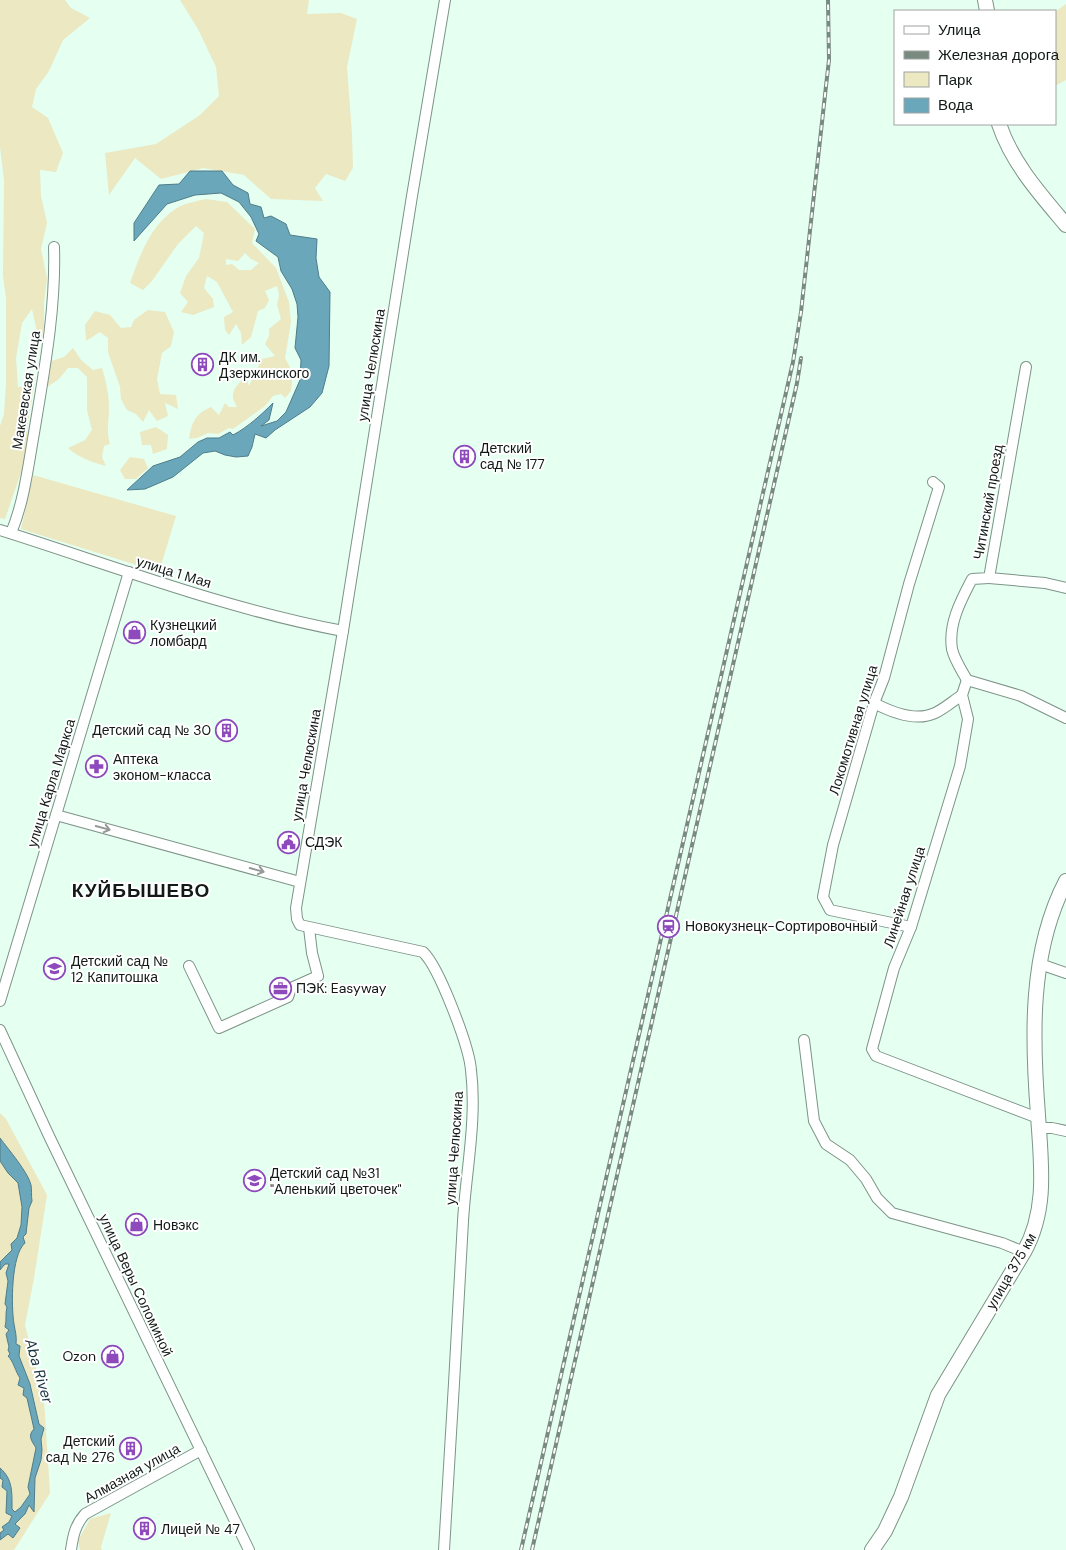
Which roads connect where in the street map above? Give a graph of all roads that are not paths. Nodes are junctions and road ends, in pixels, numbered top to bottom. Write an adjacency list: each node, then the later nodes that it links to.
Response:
1 (445, 0): 12 (street, улица Челюскина)
2 (998, 125): 3 (main road)
3 (1066, 225)
4 (54, 248): 8 (street, Макеевская улица)
5 (1026, 367): 10 (street, Читинский проезд)
6 (933, 482): 15 (street, Локомотивная улица)
7 (0, 530): 8 (street, улица 1 Мая)
8 (10, 534): 9 (street, улица 1 Мая)
9 (129, 572): 12 (street, улица 1 Мая); 17 (street, улица Карла Маркса)
10 (989, 578): 11 (street); 13 (street, Читинский проезд)
11 (1066, 588)
12 (343, 631): 19 (street, улица Челюскина)
13 (967, 680): 14 (street); 16 (street)
14 (962, 695): 15 (street); 20 (street, Линейная улица)
15 (874, 703): 20 (street, Локомотивная улица)
16 (1066, 718)
17 (56, 815): 19 (street, one-way to 19); 25 (street, улица Карла Маркса)
18 (1066, 881): 22 (main road, улица 375 км)
19 (300, 882): 21 (street, улица Челюскина)
20 (911, 927): 28 (street, Линейная улица)
21 (309, 928): 23 (street); 34 (street, улица Челюскина)
22 (1040, 964): 24 (street); 28 (main road, улица 375 км)
23 (189, 966)
24 (1066, 973)
25 (0, 1001)
26 (0, 1030): 31 (street, улица Веры Соломиной)
27 (804, 1040): 30 (street)
28 (1039, 1123): 29 (street); 30 (main road, улица 375 км)
29 (1066, 1131)
30 (1024, 1252): 35 (main road, улица 375 км)
31 (201, 1450): 32 (street, Алмазная улица); 33 (street, улица Веры Соломиной)
32 (71, 1550)
33 (249, 1550)
34 (444, 1550)
35 (872, 1550)

